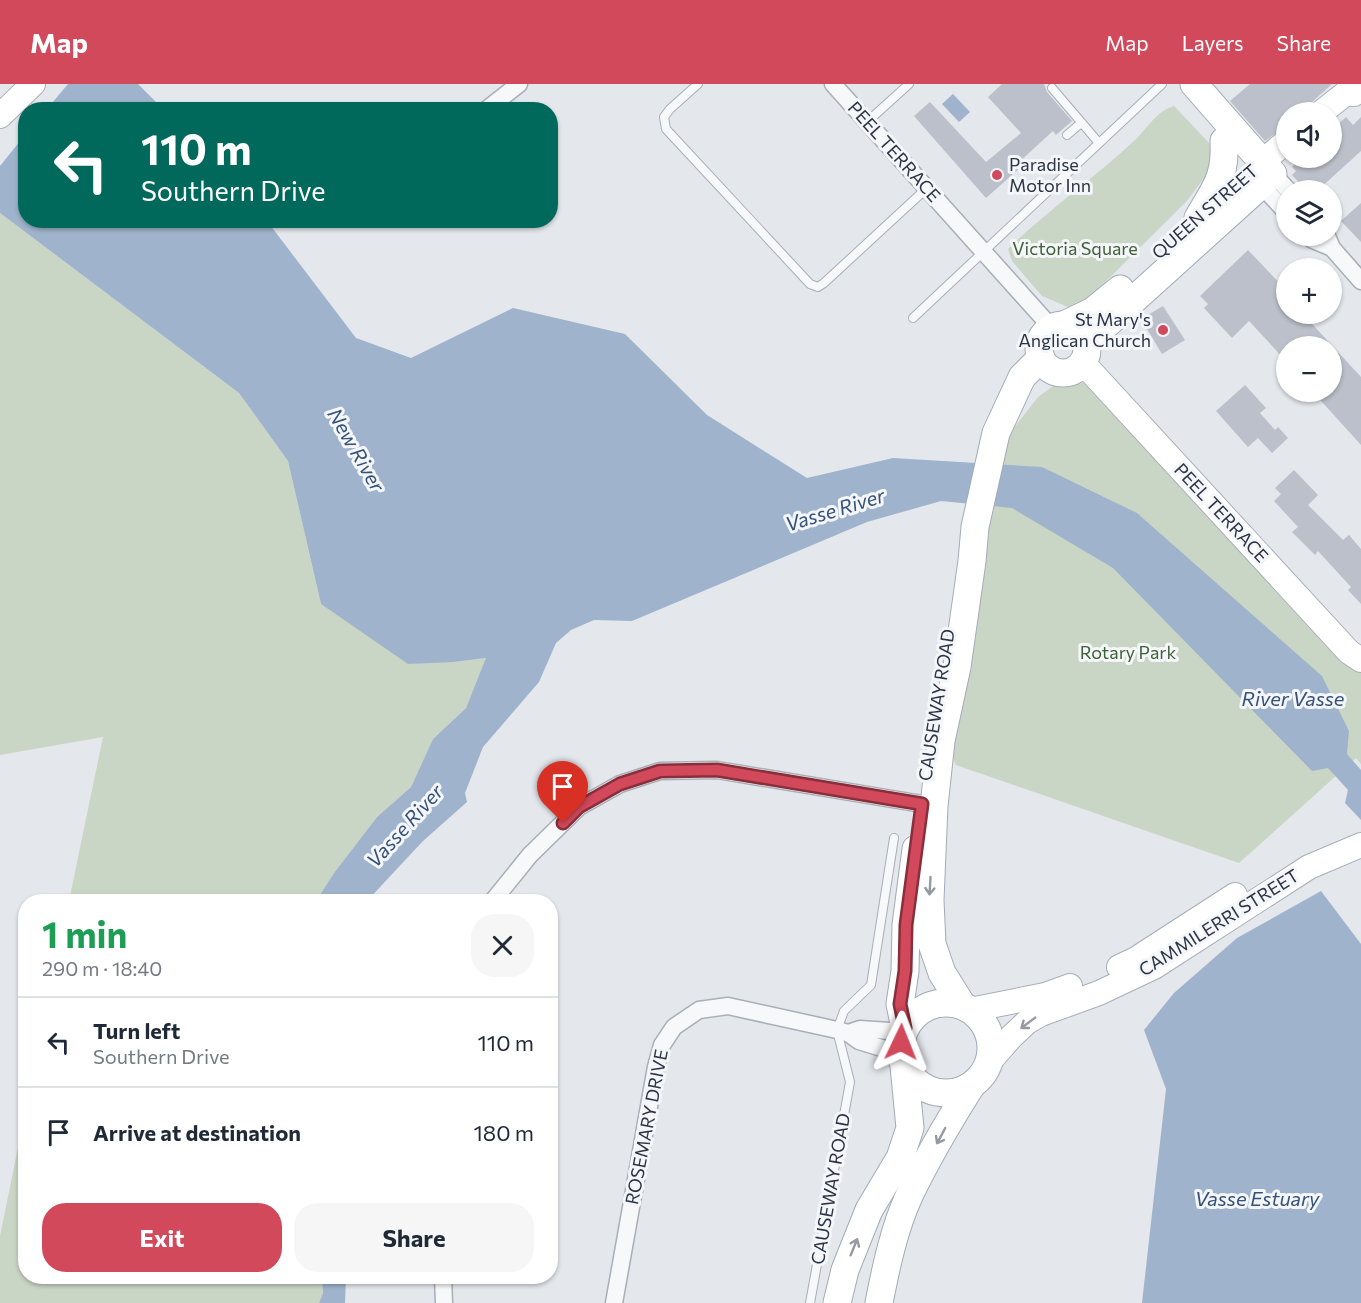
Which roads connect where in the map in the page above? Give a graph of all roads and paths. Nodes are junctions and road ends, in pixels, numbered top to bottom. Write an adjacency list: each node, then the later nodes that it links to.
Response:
1 (33, 84): 14 (main road)
2 (519, 84): 11 (street)
3 (698, 84): 21 (lane)
4 (833, 84): 15 (street, PEEL TERRACE)
5 (909, 84): 15 (lane)
6 (1162, 84): 19 (lane)
7 (1173, 84): 18 (main road)
8 (1194, 84): 20 (main road)
9 (1052, 87): 16 (lane)
10 (1357, 91): 12 (main road); 13 (main road)
11 (496, 102)
12 (1335, 102)
13 (1342, 112)
14 (0, 116)
15 (867, 122): 21 (street, PEEL TERRACE)
16 (1081, 123): 17 (lane); 19 (lane)
17 (1067, 135)
18 (1224, 141): 20 (main road); 22 (main road)
19 (1099, 143): 24 (lane)
20 (1271, 174): 22 (main road, QUEEN STREET); 28 (main road, QUEEN STREET)
21 (927, 188): 24 (street, PEEL TERRACE)
22 (1198, 218): 27 (main road, QUEEN STREET)
23 (1333, 246): 25 (street)
24 (984, 251): 26 (lane); 27 (street, PEEL TERRACE)
25 (1361, 281)
26 (913, 318)
27 (1059, 326): 28 (main road); 29 (main road)
28 (1085, 353): 29 (main road); 30 (main road, PEEL TERRACE)
29 (1048, 365): 31 (main road, CAUSEWAY ROAD)
30 (1361, 660)
31 (928, 805): 34 (street); 35 (main road, CAUSEWAY ROAD, one-way to 35); 37 (main road, CAUSEWAY ROAD)
32 (894, 838): 36 (lane)
33 (1357, 841): 35 (main road, CAMMILERRI STREET); 38 (main road, CAMMILERRI STREET, one-way to 38)
34 (498, 894)
35 (966, 1008): 37 (main road); 38 (main road)
36 (842, 1031): 37 (street, ROSEMARY DRIVE); 42 (street, ROSEMARY DRIVE); 43 (lane, CAUSEWAY ROAD)
37 (903, 1045): 39 (main road); 44 (main road, CAUSEWAY ROAD, one-way to 37)
38 (990, 1061): 39 (main road)
39 (971, 1086): 45 (main road, one-way to 45)
40 (443, 1284): 41 (street)
41 (444, 1303)
42 (614, 1303)
43 (810, 1303)
44 (837, 1303)
45 (879, 1303)

